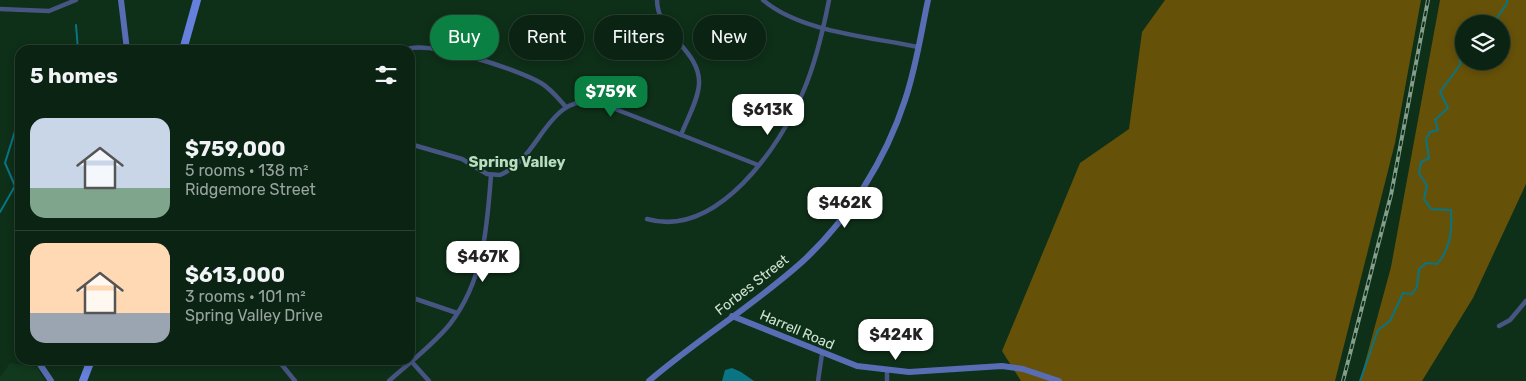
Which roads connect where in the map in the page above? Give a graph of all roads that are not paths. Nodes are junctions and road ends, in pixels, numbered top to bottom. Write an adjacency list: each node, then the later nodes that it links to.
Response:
1 (76, 0): 8 (street)
2 (121, 0): 10 (street)
3 (197, 0): 11 (main road)
4 (656, 0): 15 (street)
5 (763, 0): 9 (street)
6 (829, 0): 9 (street)
7 (928, 0): 13 (street, Forbes Street)
8 (0, 9)
9 (823, 28): 13 (street); 17 (street)
10 (126, 45)
11 (184, 45)
12 (415, 47): 14 (street)
13 (918, 47): 23 (street, Forbes Street)
14 (566, 107): 15 (street); 18 (street)
15 (681, 135): 17 (street)
16 (415, 145): 18 (street)
17 (758, 166): 19 (street)
18 (491, 176): 22 (street)
19 (647, 220)
20 (415, 298): 22 (street)
21 (1526, 301): 24 (street)
22 (458, 313): 26 (street)
23 (732, 316): 25 (street, Harrell Road); 38 (street, Forbes Street)
24 (1499, 326)
25 (822, 354): 32 (street, Harrell Road); 39 (street)
26 (415, 357)
27 (41, 365): 33 (street)
28 (89, 365): 34 (main road)
29 (282, 365): 35 (street)
30 (407, 365): 36 (street)
31 (415, 365): 37 (street)
32 (887, 370): 40 (street); 41 (street, Harrell Road)
33 (52, 381)
34 (84, 381)
35 (295, 381)
36 (389, 381)
37 (429, 381)
38 (649, 381)
39 (818, 381)
40 (887, 381)
41 (1059, 381)

